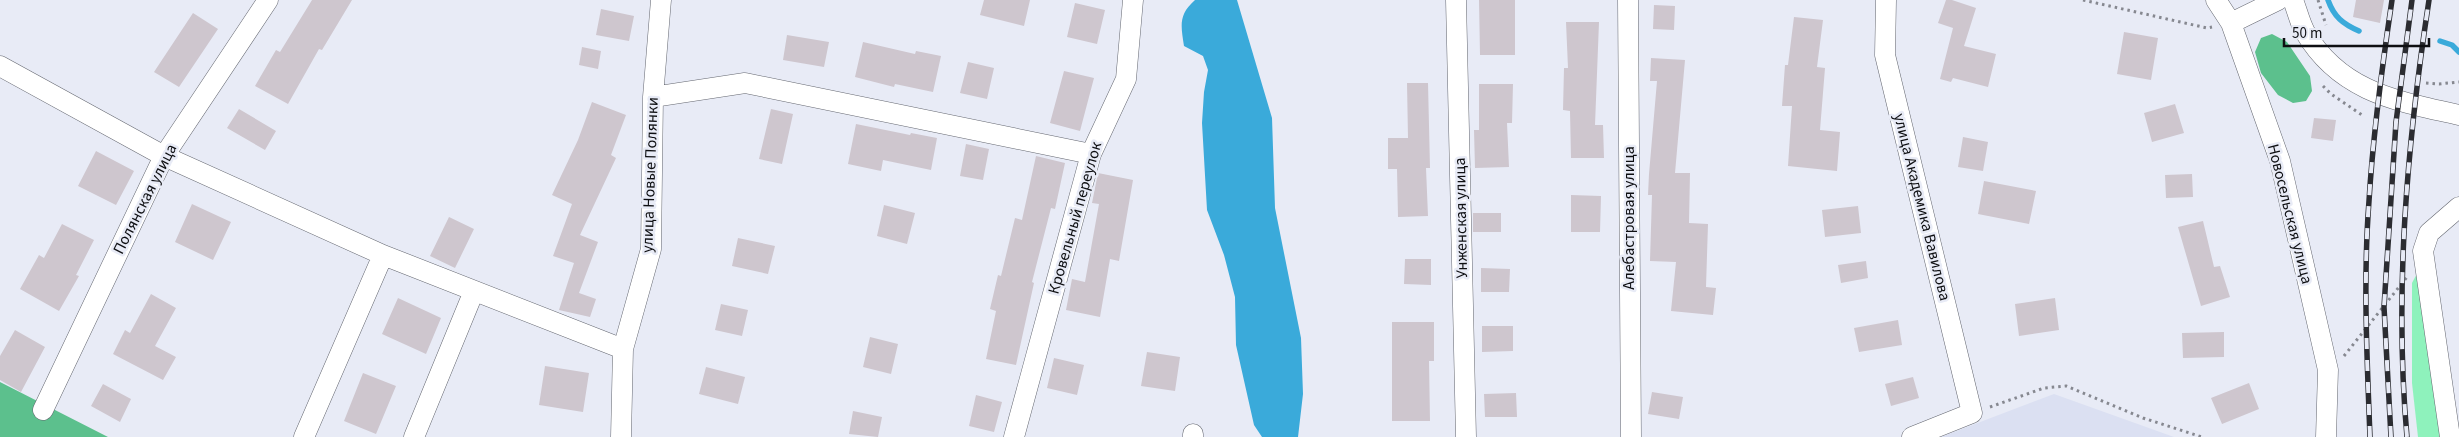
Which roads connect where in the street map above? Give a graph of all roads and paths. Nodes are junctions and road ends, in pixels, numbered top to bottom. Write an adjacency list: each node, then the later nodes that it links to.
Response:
1 (268, 0): 20 (street, Полянская улица)
2 (661, 0): 17 (street, улица Новые Полянки)
3 (1133, 0): 19 (street, Кровельный переулок)
4 (1456, 0): 33 (street, Унженская улица)
5 (1628, 0): 34 (street, Алебастровая улица)
6 (1886, 0): 28 (street, улица Академика Вавилова)
7 (2083, 0): 12 (path)
8 (2216, 0): 12 (street, Новосельская улица)
9 (2278, 0): 12 (street)
10 (2292, 0): 18 (street)
11 (2318, 0): 13 (path)
12 (2231, 23): 26 (street, Новосельская улица)
13 (2330, 34)
14 (0, 66): 20 (street)
15 (2459, 82): 16 (path)
16 (2426, 83)
17 (653, 97): 19 (street); 25 (street, улица Новые Полянки)
18 (2459, 115)
19 (1091, 154): 32 (street, Кровельный переулок)
20 (164, 156): 23 (street); 27 (street, Полянская улица)
21 (2459, 207): 22 (street)
22 (2423, 251): 26 (path); 38 (street)
23 (383, 255): 24 (street); 29 (street)
24 (474, 291): 25 (street); 30 (street)
25 (623, 348): 31 (street, улица Новые Полянки)
26 (2328, 370): 37 (street, Новосельская улица)
27 (44, 410)
28 (1972, 413): 35 (street); 36 (path)
29 (304, 437)
30 (414, 437)
31 (621, 437)
32 (1014, 437)
33 (1466, 437)
34 (1631, 437)
35 (1912, 437)
36 (2202, 437)
37 (2326, 437)
38 (2450, 437)

